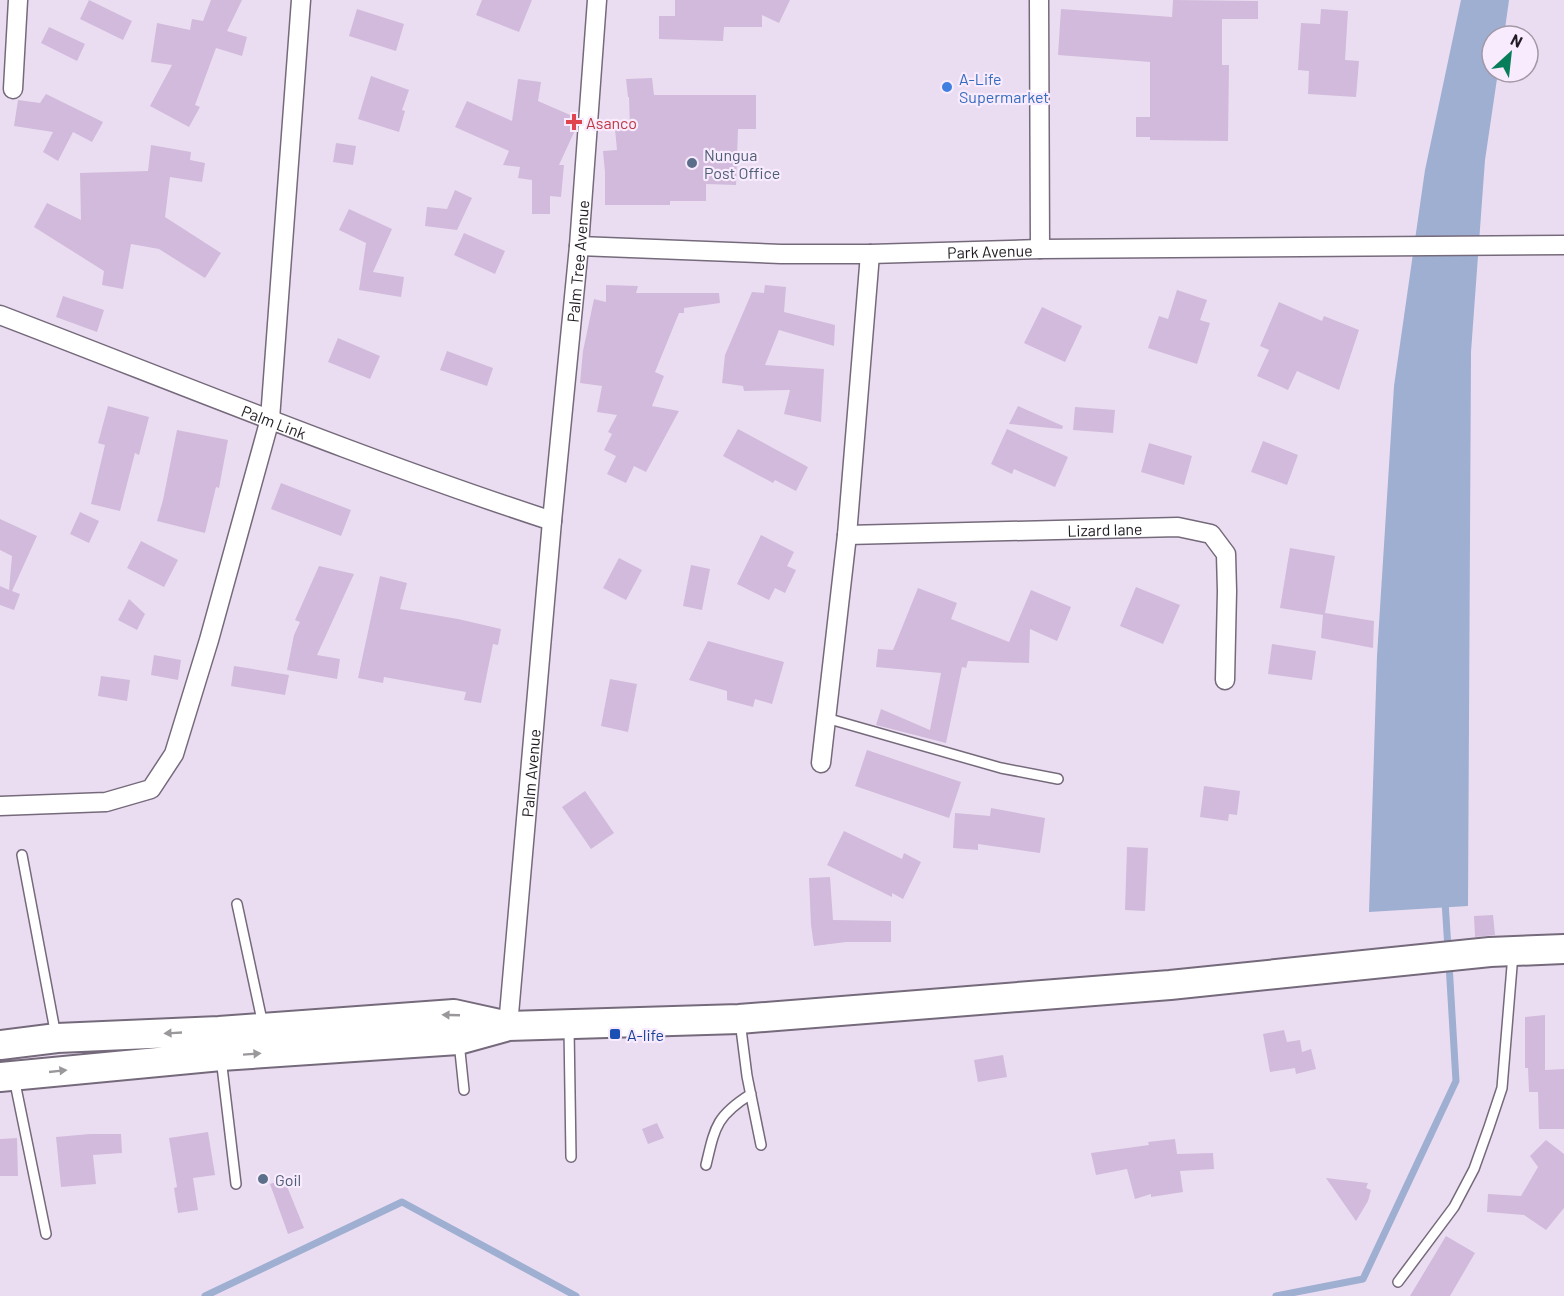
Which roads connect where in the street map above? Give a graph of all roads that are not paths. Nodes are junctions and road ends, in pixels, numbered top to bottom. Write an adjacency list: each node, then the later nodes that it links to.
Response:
1 (18, 0): 5 (street)
2 (301, 0): 11 (street)
3 (597, 0): 7 (street, Palm Tree Avenue)
4 (1039, 0): 8 (street)
5 (14, 89)
6 (1564, 245): 8 (street, Park Avenue)
7 (579, 246): 9 (street, Park Avenue); 12 (street, Palm Tree Avenue)
8 (1041, 249): 9 (street, Park Avenue)
9 (870, 254): 13 (street)
10 (0, 315): 11 (street, Palm Link)
11 (270, 419): 12 (street, Palm Link); 18 (street)
12 (552, 521): 24 (street, Palm Avenue)
13 (848, 535): 14 (street, Lizard lane); 15 (street)
14 (1226, 680)
15 (826, 718): 16 (street); 17 (lane)
16 (821, 763)
17 (1058, 778)
18 (0, 806)
19 (22, 855): 27 (lane)
20 (237, 904): 26 (lane)
21 (1564, 949): 22 (main road)
22 (1502, 951): 23 (main road); 39 (lane)
23 (740, 1019): 25 (main road); 33 (lane)
24 (508, 1026): 25 (main road); 26 (main road, one-way to 26); 28 (main road)
25 (569, 1026): 35 (lane)
26 (263, 1028): 27 (main road, one-way to 27)
27 (57, 1038): 29 (main road)
28 (458, 1040): 30 (main road, one-way to 28); 32 (lane)
29 (0, 1045)
30 (221, 1056): 31 (main road, one-way to 30); 37 (lane)
31 (7, 1076): 38 (lane)
32 (464, 1090)
33 (751, 1094): 34 (lane); 36 (lane)
34 (761, 1145)
35 (571, 1157)
36 (706, 1165)
37 (236, 1184)
38 (46, 1234)
39 (1398, 1282)

